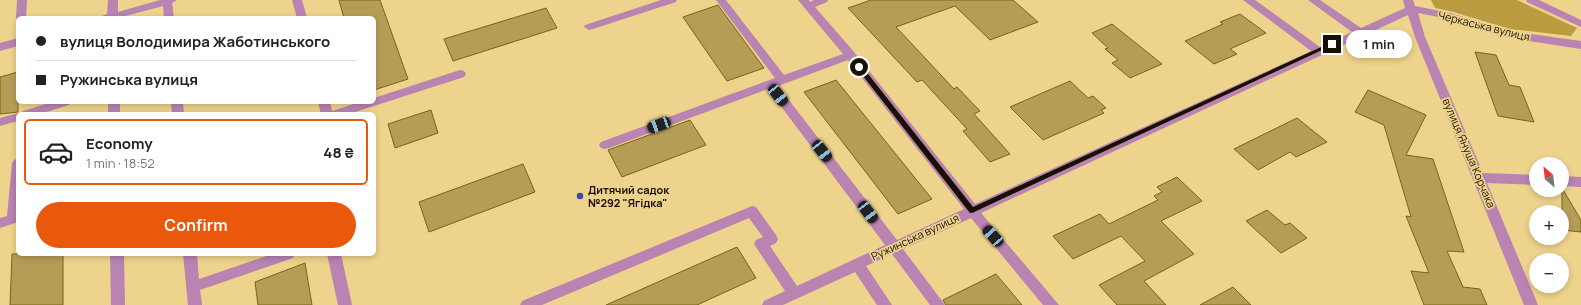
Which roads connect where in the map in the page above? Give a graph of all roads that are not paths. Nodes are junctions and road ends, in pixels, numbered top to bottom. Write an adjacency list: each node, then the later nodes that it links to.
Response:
1 (22, 0): 13 (street)
2 (113, 0): 14 (street)
3 (169, 0): 15 (street); 16 (street)
4 (297, 0): 17 (street)
5 (672, 0): 19 (street)
6 (721, 0): 27 (street)
7 (823, 0): 11 (street)
8 (1248, 0): 24 (street)
9 (1313, 0): 20 (street)
10 (1531, 0): 18 (street)
11 (806, 3): 25 (street)
12 (1410, 4): 20 (street, Ружинська вулиця); 22 (street, Черкаська вулиця); 36 (street, вулиця Януша Корчака)
13 (21, 16)
14 (110, 16)
15 (113, 16)
16 (169, 16)
17 (301, 16)
18 (1581, 24)
19 (590, 27)
20 (1360, 32): 24 (street, Ружинська вулиця)
21 (16, 43): 23 (street)
22 (1581, 45)
23 (0, 47)
24 (1318, 51): 41 (street, Ружинська вулиця)
25 (850, 55): 27 (street); 41 (street)
26 (460, 74): 28 (street)
27 (776, 82): 35 (street); 44 (street)
28 (376, 101)
29 (59, 104): 31 (street)
30 (367, 104): 32 (street)
31 (33, 112)
32 (342, 112)
33 (16, 118): 34 (street)
34 (0, 122)
35 (605, 145)
36 (1479, 178): 37 (street); 60 (street, вулиця Януша Корчака)
37 (1529, 180)
38 (1569, 181): 39 (street)
39 (1581, 182)
40 (16, 199): 42 (street)
41 (972, 211): 44 (street, Ружинська вулиця); 59 (street)
42 (15, 217): 43 (street)
43 (0, 223)
44 (894, 247): 49 (street, Ружинська вулиця); 58 (street)
45 (117, 256): 52 (street)
46 (190, 256): 50 (street)
47 (282, 256): 50 (street)
48 (334, 256): 54 (street)
49 (857, 264): 51 (street, Ружинська вулиця); 57 (street)
50 (193, 287): 53 (street)
51 (794, 294): 55 (street); 56 (street, Ружинська вулиця)
52 (118, 305)
53 (195, 305)
54 (345, 305)
55 (527, 305)
56 (769, 305)
57 (885, 305)
58 (938, 305)
59 (1052, 305)
60 (1531, 305)

